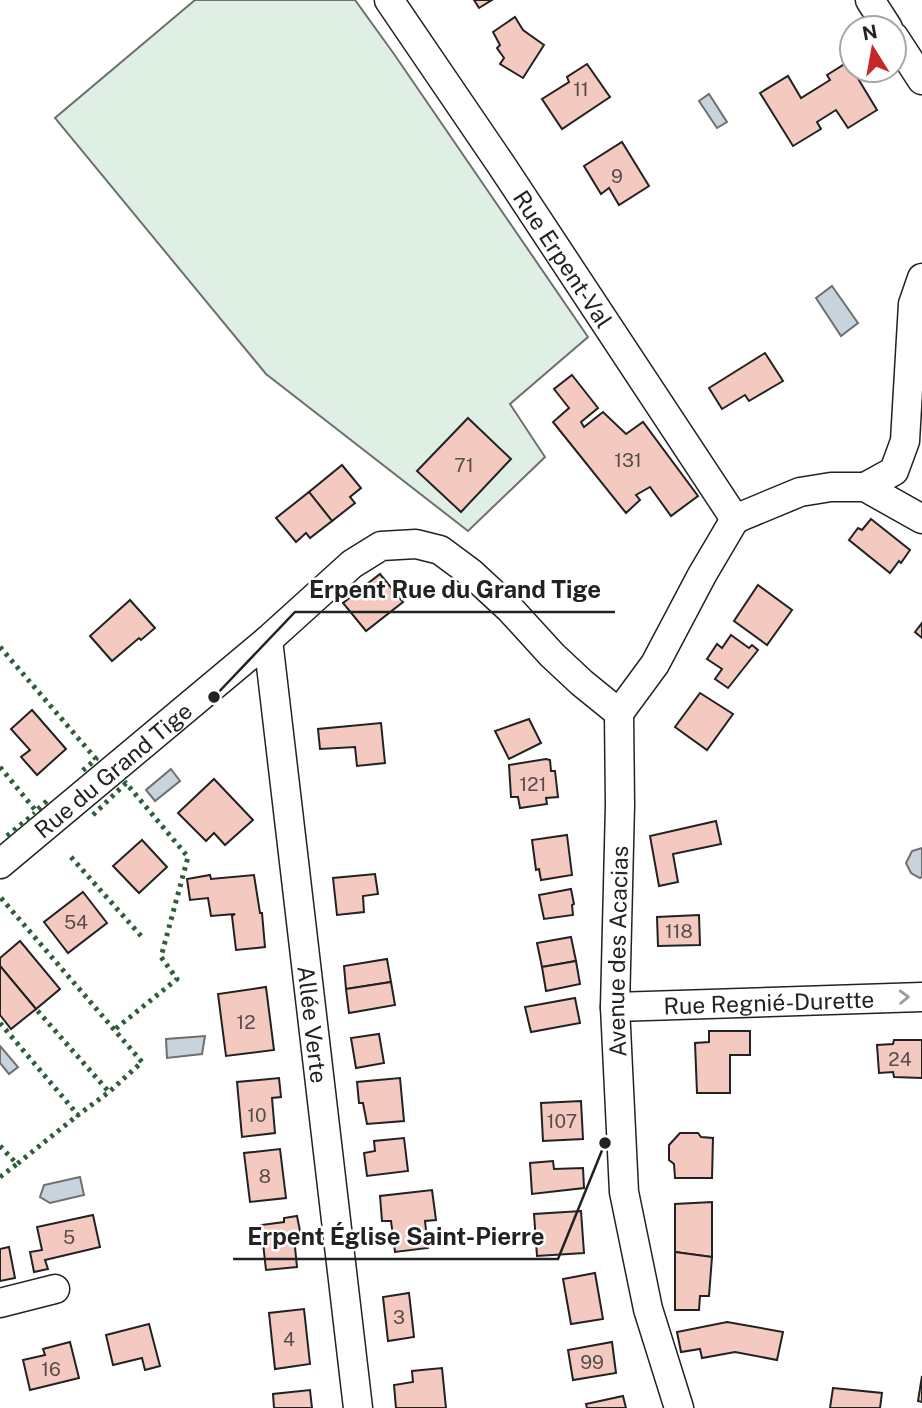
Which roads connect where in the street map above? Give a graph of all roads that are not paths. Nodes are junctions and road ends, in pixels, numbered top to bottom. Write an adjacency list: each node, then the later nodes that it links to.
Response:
1 (389, 0): 6 (street, Rue Erpent-Val)
2 (908, 58): 3 (street)
3 (922, 80)
4 (922, 278): 5 (street)
5 (864, 487): 6 (street); 7 (street)
6 (735, 519): 9 (street)
7 (922, 519)
8 (268, 640): 9 (street, Rue du Grand Tige); 10 (street, Rue du Grand Tige); 15 (street, Allée Verte)
9 (620, 713): 12 (street, Avenue des Acacias)
10 (0, 864)
11 (922, 997): 12 (street, Rue Regnié-Durette, one-way to 11)
12 (615, 1007): 16 (street, Avenue des Acacias)
13 (55, 1289): 14 (street)
14 (0, 1303)
15 (358, 1408)
16 (679, 1408)

